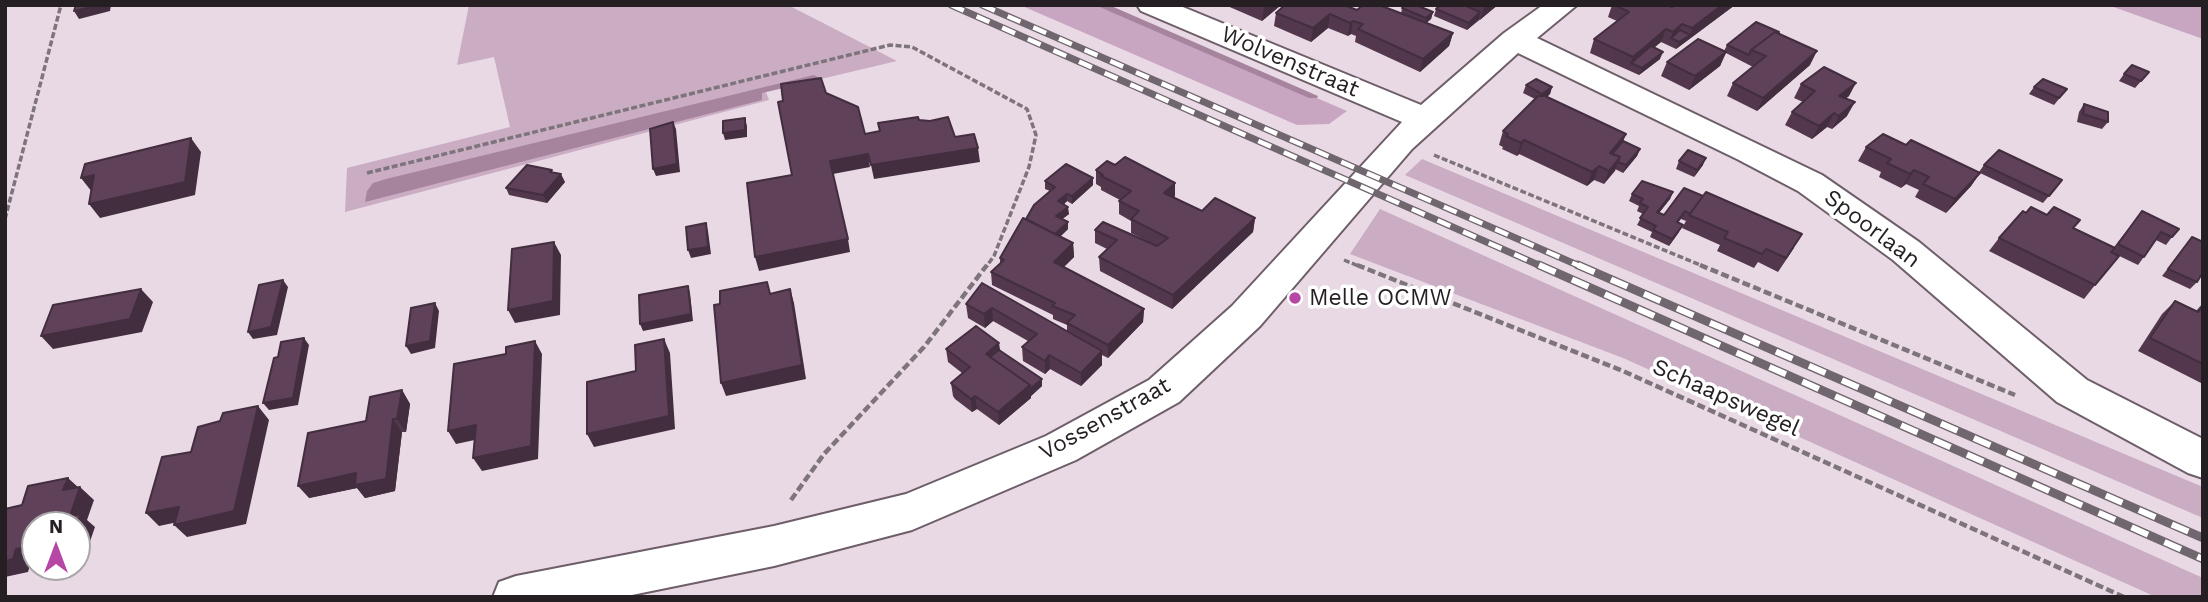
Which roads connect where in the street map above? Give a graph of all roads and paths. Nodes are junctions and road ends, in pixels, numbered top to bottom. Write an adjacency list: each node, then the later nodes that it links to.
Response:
1 (61, 5): 8 (path)
2 (1152, 5): 5 (street, Wolvenstraat)
3 (1562, 5): 4 (street, Vossenstraat)
4 (1515, 40): 5 (street, Vossenstraat); 11 (street, Spoorlaan)
5 (1427, 120): 6 (street, Vossenstraat)
6 (1400, 141): 9 (street, Vossenstraat); 10 (path)
7 (367, 173): 12 (path)
8 (5, 219)
9 (1308, 246): 12 (street, Vossenstraat); 14 (path, Schaapswegel)
10 (2021, 398)
11 (2203, 460)
12 (774, 546): 13 (street, Vossenstraat)
13 (516, 597)
14 (2124, 597)

